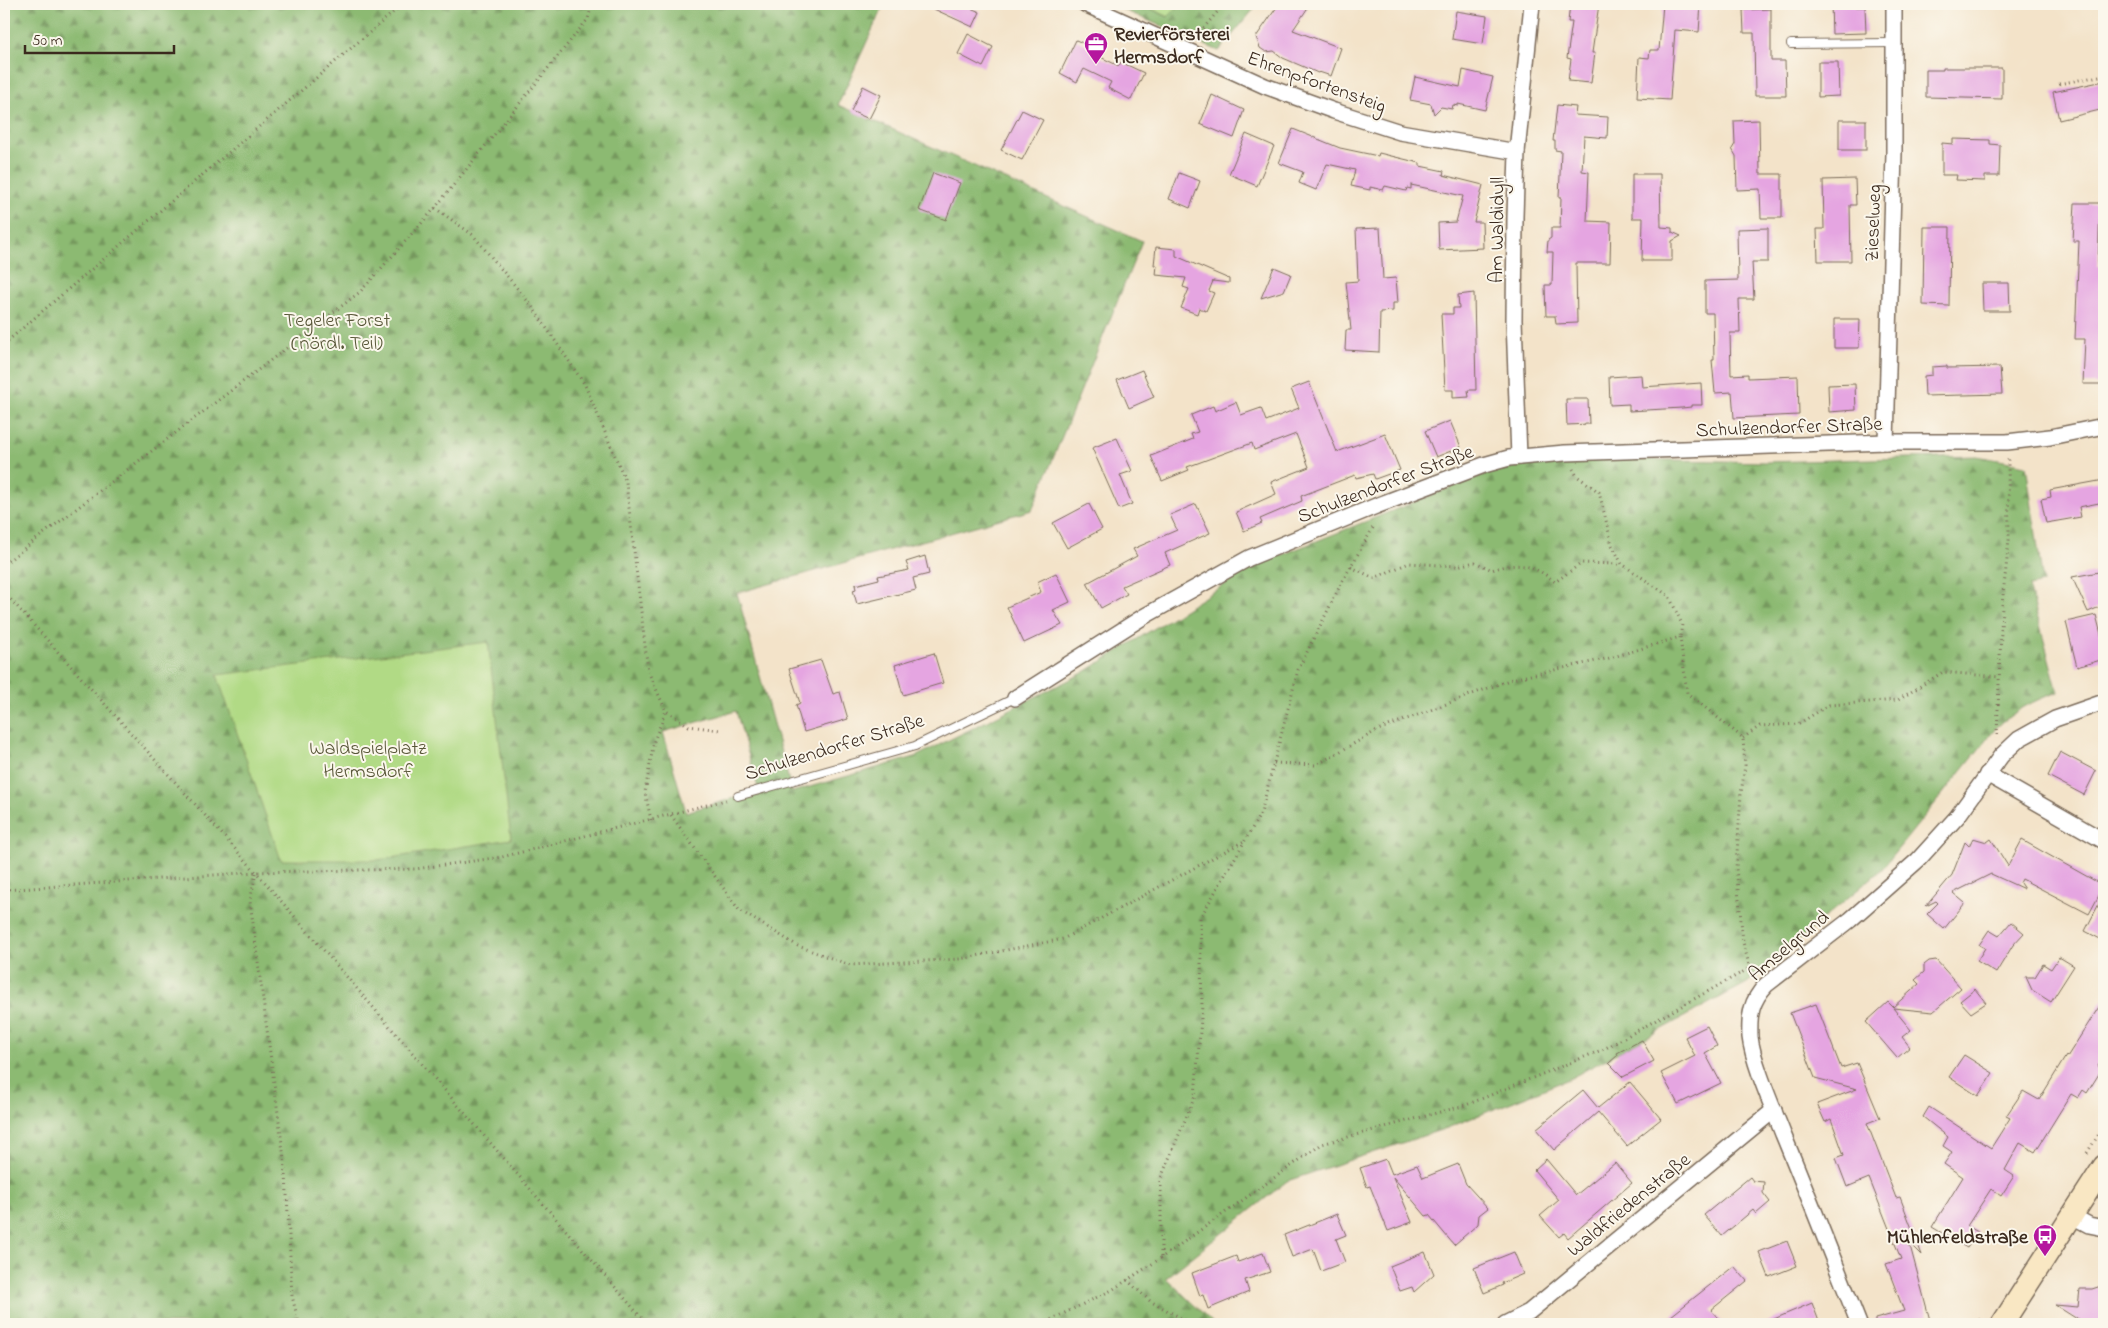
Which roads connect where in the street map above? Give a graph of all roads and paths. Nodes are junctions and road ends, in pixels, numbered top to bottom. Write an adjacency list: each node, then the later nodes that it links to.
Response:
1 (403, 4): 14 (path)
2 (592, 4): 13 (path)
3 (1085, 4): 9 (street, Ehrenpfortensteig)
4 (1224, 4): 9 (path)
5 (1532, 4): 12 (street, Am Waldidyll)
6 (1894, 4): 7 (street, Zieselweg)
7 (1894, 43): 8 (lane); 16 (street, Zieselweg)
8 (1790, 44)
9 (1186, 50): 12 (street, Ehrenpfortensteig)
10 (2104, 75): 11 (path)
11 (2059, 84)
12 (1518, 152): 19 (street, Am Waldidyll)
13 (435, 208): 21 (path); 29 (path)
14 (4, 344)
15 (2104, 426): 17 (street, Schulzendorfer Straße)
16 (1886, 442): 17 (street, Schulzendorfer Straße); 18 (street, Schulzendorfer Straße)
17 (2007, 442): 26 (path)
18 (1565, 453): 19 (street, Schulzendorfer Straße); 22 (path)
19 (1519, 457): 20 (street, Schulzendorfer Straße)
20 (1376, 506): 23 (path); 27 (street, Schulzendorfer Straße)
21 (4, 564)
22 (1622, 564): 23 (path); 25 (path)
23 (1351, 567): 33 (path)
24 (4, 592): 40 (path)
25 (1680, 637): 31 (path); 33 (path)
26 (2000, 677): 31 (path); 32 (path)
27 (1015, 698): 35 (lane, Schulzendorfer Straße)
28 (2104, 702): 32 (street, Amselgrund)
29 (666, 711): 30 (path); 37 (path)
30 (720, 730)
31 (1743, 738): 42 (path)
32 (2001, 756): 34 (street, Amselgrund)
33 (1274, 763): 38 (path)
34 (1987, 774): 39 (street); 43 (street, Amselgrund)
35 (738, 796): 36 (path)
36 (670, 815): 37 (path); 38 (path)
37 (651, 820): 40 (path)
38 (1245, 841): 48 (path)
39 (2104, 841)
40 (256, 872): 41 (path); 50 (path); 51 (path)
41 (4, 890)
42 (1750, 968): 43 (path); 48 (path)
43 (1766, 985): 44 (street, Amselgrund)
44 (1774, 1110): 54 (street, Waldfriedenstraße); 55 (street, Amselgrund)
45 (2104, 1166): 46 (main road)
46 (2072, 1216): 47 (street); 56 (main road)
47 (2104, 1228)
48 (1161, 1258): 49 (path)
49 (1127, 1280): 52 (path); 53 (path)
50 (299, 1324)
51 (647, 1324)
52 (1042, 1324)
53 (1192, 1324)
54 (1505, 1324)
55 (1859, 1324)
56 (2002, 1324)

